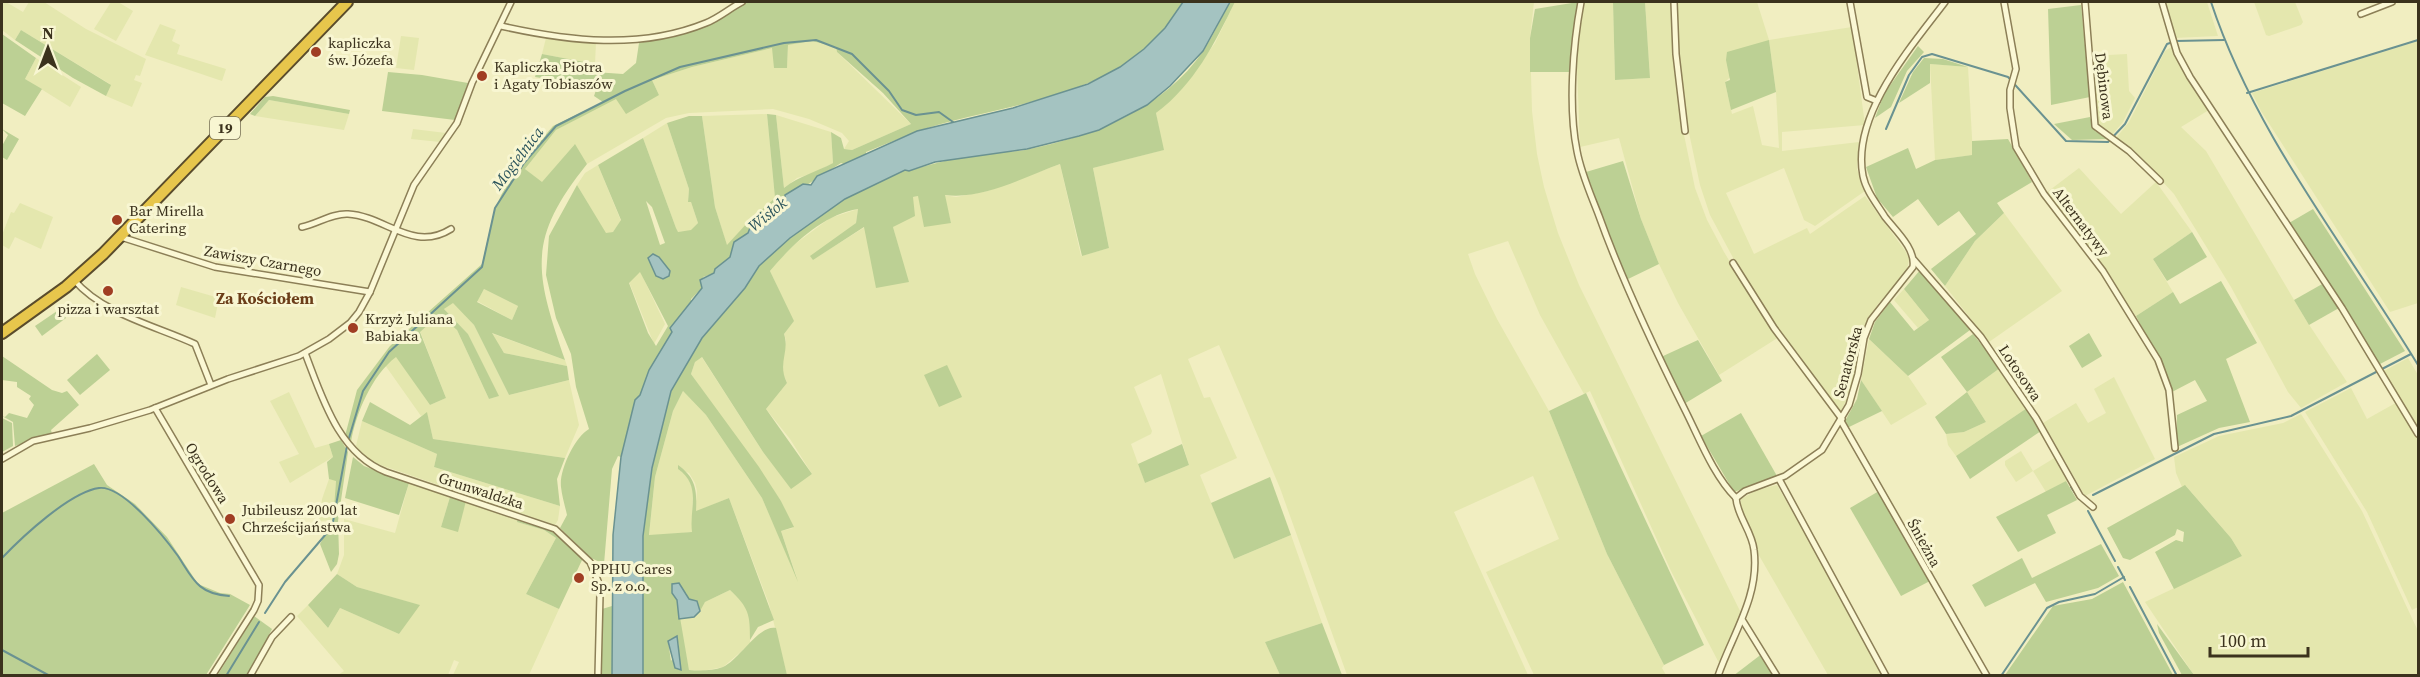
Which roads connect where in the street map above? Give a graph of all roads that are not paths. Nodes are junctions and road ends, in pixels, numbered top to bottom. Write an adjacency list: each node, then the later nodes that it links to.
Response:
1 (347, 2): 20 (highway, 19)
2 (512, 2): 13 (street)
3 (742, 2): 13 (street)
4 (1581, 2): 34 (street)
5 (1674, 2): 15 (street)
6 (1850, 2): 14 (street)
7 (1945, 2): 14 (street)
8 (2004, 2): 31 (street, Alternatywy)
9 (2085, 2): 16 (street, Dębinowa)
10 (2162, 2): 30 (street)
11 (2392, 2): 12 (street)
12 (2361, 14)
13 (501, 26): 19 (street)
14 (1877, 101): 21 (street)
15 (1685, 130)
16 (2160, 182)
17 (302, 227): 19 (street)
18 (451, 229): 19 (street)
19 (394, 230): 24 (street)
20 (119, 237): 23 (highway, 19); 24 (street, Zawiszy Czarnego)
21 (1914, 260): 29 (street, Senatorska); 35 (street, Lotosowa)
22 (1733, 263): 29 (street, Śnieżna)
23 (74, 280): 25 (highway, 19); 27 (street)
24 (370, 292): 26 (street)
25 (2, 333)
26 (305, 353): 27 (street); 41 (street, Grunwaldzka)
27 (211, 385): 28 (street)
28 (155, 408): 32 (street); 39 (street, Ogrodowa)
29 (1841, 420): 33 (street, Senatorska); 44 (street, Śnieżna)
30 (2418, 434)
31 (2175, 448)
32 (2, 459)
33 (1779, 479): 34 (street, Senatorska); 43 (street)
34 (1736, 498): 37 (street)
35 (2093, 507)
36 (291, 617): 40 (street)
37 (1743, 621): 38 (street); 42 (street)
38 (1720, 674)
39 (212, 675)
40 (250, 675)
41 (598, 675)
42 (1777, 675)
43 (1886, 675)
44 (1987, 675)

